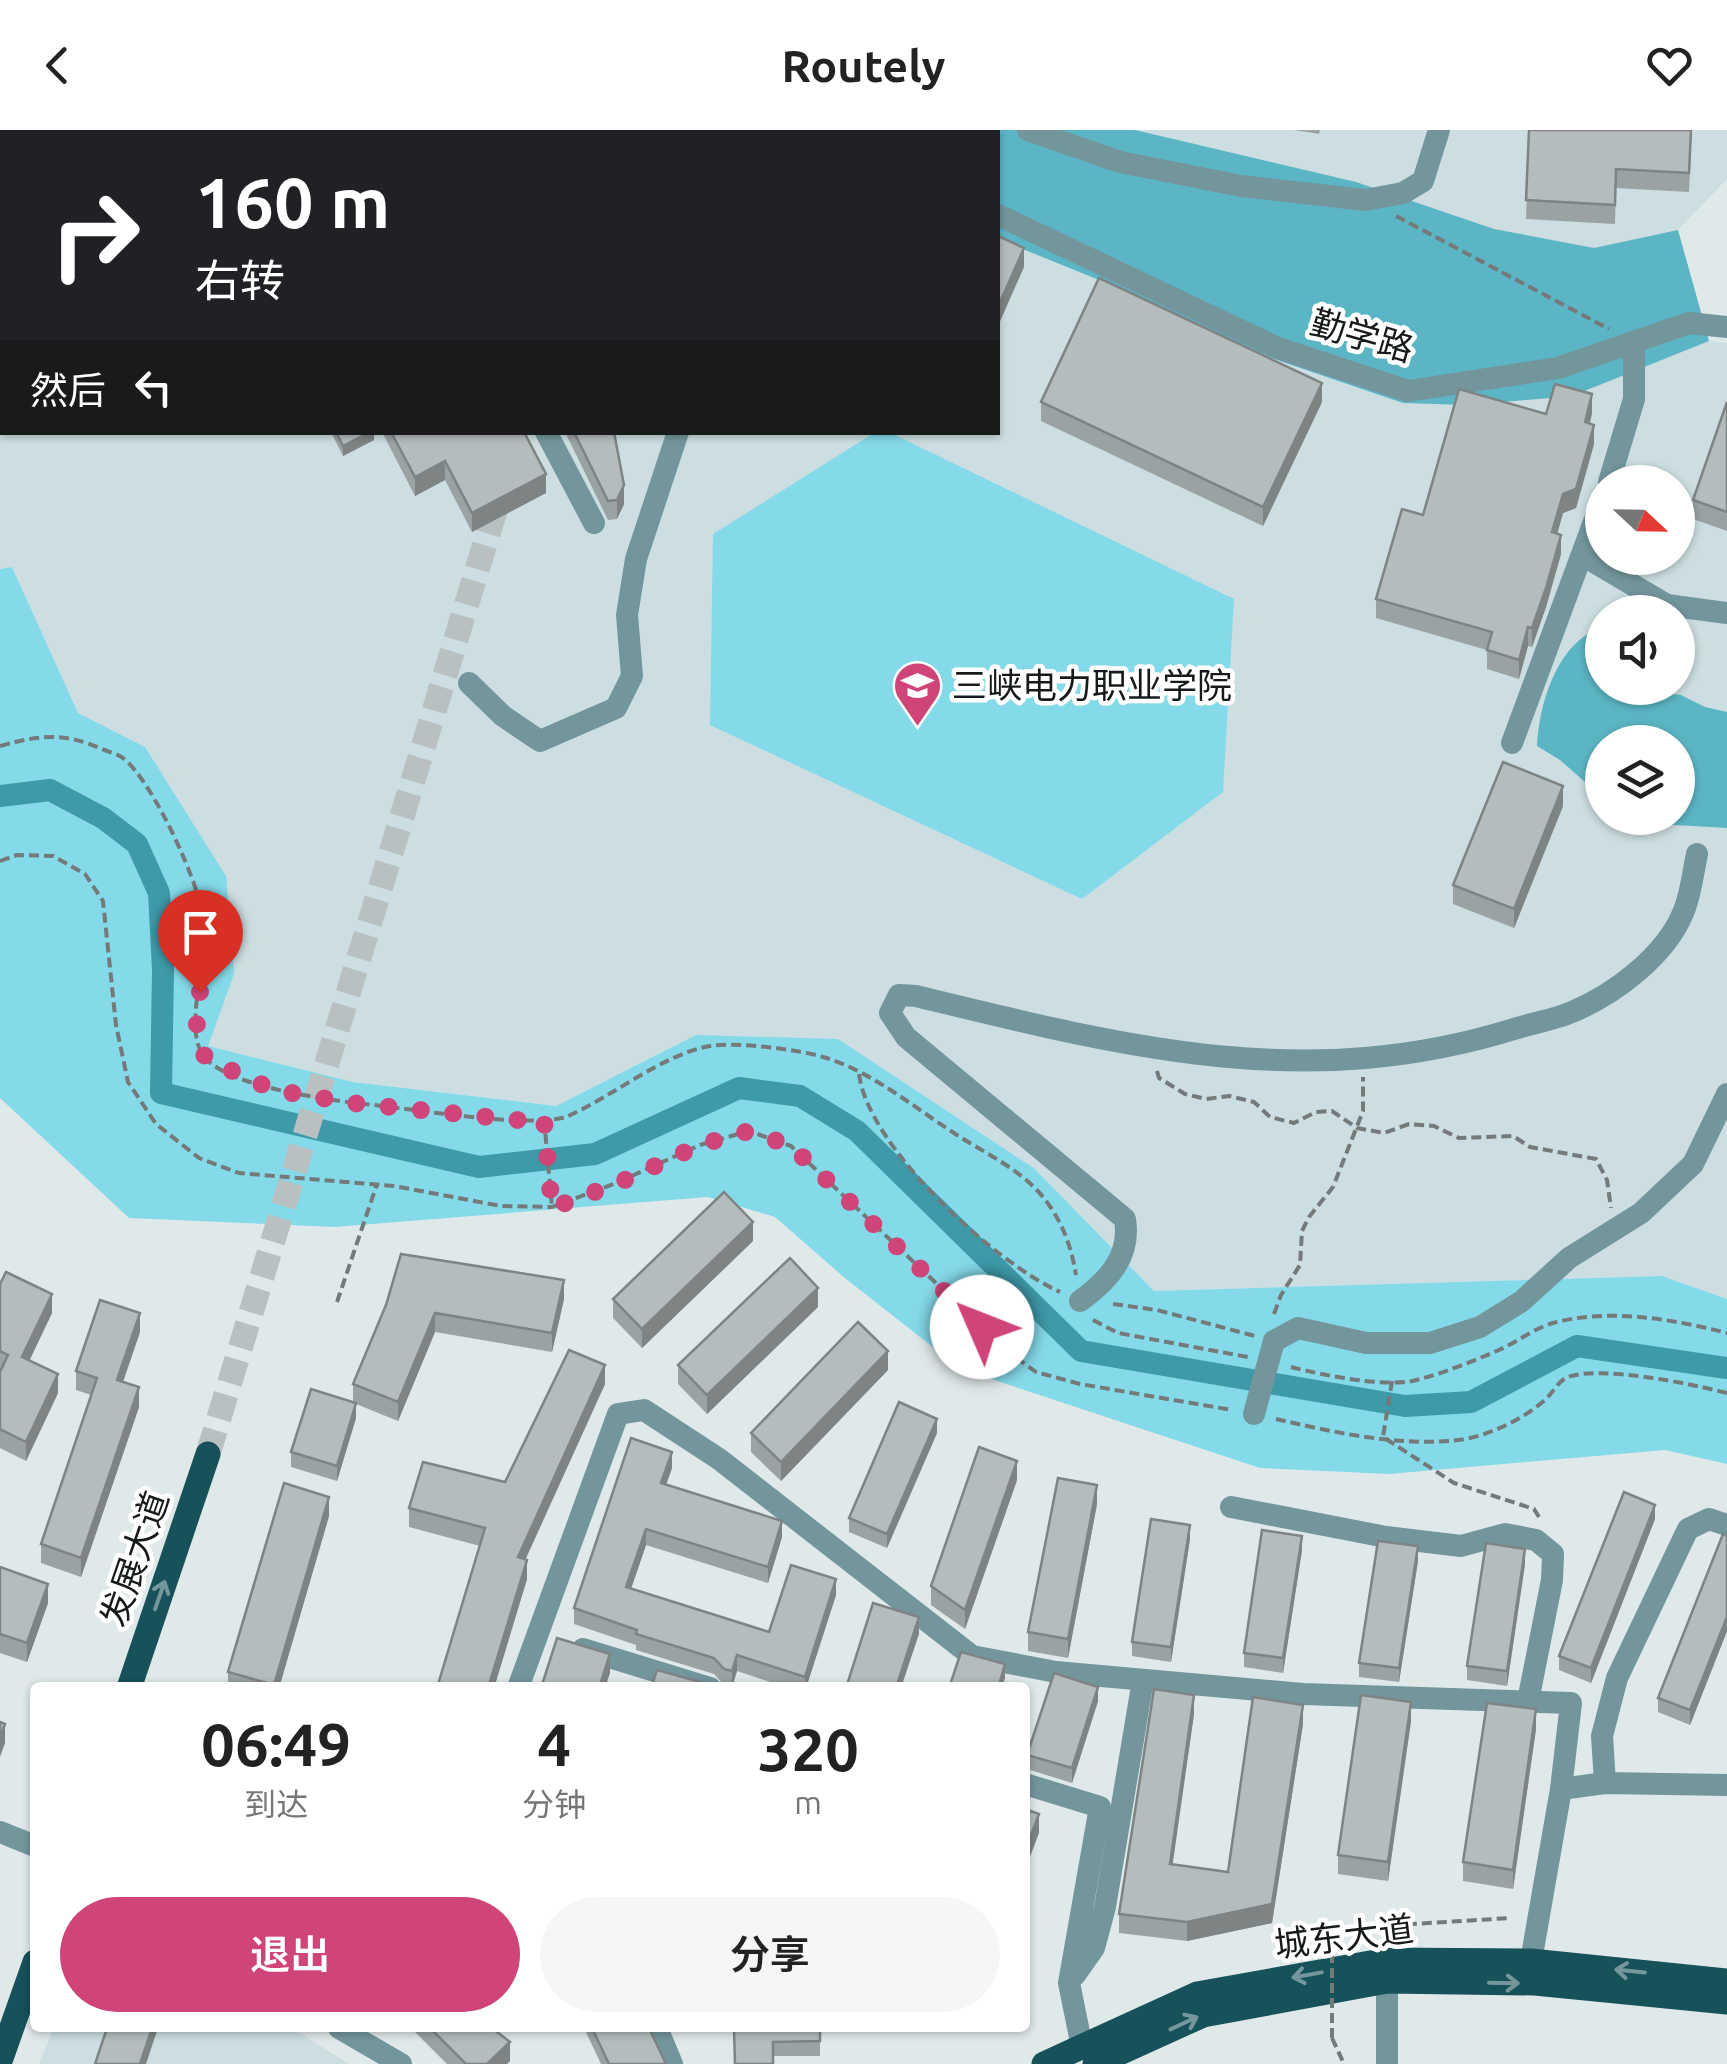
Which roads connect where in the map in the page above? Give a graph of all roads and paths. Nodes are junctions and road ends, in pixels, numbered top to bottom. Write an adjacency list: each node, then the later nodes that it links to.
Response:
1 (1028, 130): 3 (street)
2 (1439, 130): 3 (street)
3 (1366, 200): 6 (path)
4 (1000, 216): 6 (street, 勤学路)
5 (1727, 328): 6 (street, 勤学路)
6 (1634, 342): 9 (street)
7 (548, 435): 10 (street)
8 (677, 435): 14 (street)
9 (1614, 465)
10 (594, 524)
11 (1585, 547): 12 (street)
12 (1582, 555): 13 (street); 15 (street)
13 (1727, 613)
14 (469, 683)
15 (1512, 742)
16 (0, 746): 23 (path)
17 (1697, 854): 20 (street)
18 (0, 861): 25 (path)
19 (1150, 1048): 20 (street); 24 (path); 28 (street)
20 (1362, 1058): 24 (path)
21 (859, 1074): 23 (path); 28 (path); 28 (path)
22 (1727, 1094): 27 (street)
23 (544, 1119): 26 (path)
24 (1357, 1128): 27 (path); 31 (path)
25 (377, 1184): 26 (path); 29 (path)
26 (552, 1208): 36 (path)
27 (1614, 1230): 31 (street)
28 (1080, 1301): 31 (path); 32 (path)
29 (337, 1302)
30 (1727, 1334): 34 (path)
31 (1274, 1341): 36 (street, bridge)
32 (1251, 1358)
33 (1289, 1367): 34 (path)
34 (1392, 1381): 37 (path)
35 (1727, 1393): 37 (path)
36 (1254, 1414): 37 (path)
37 (1383, 1437): 41 (path)
38 (208, 1454): 44 (main road, 发展大道, one-way to 38)
39 (1231, 1507): 41 (street)
40 (1727, 1526): 48 (street)
41 (1553, 1554): 47 (street)
42 (537, 1635): 43 (street); 45 (street); 46 (street)
43 (1143, 1680): 47 (street); 59 (street)
44 (131, 1682)
45 (520, 1682)
46 (690, 1682)
47 (1528, 1702): 51 (street)
48 (1605, 1783): 50 (street); 51 (street)
49 (1030, 1786): 59 (street)
50 (1727, 1786)
51 (1561, 1789): 55 (street)
52 (0, 1832): 53 (street)
53 (30, 1844)
54 (1510, 1918): 68 (path, bridge)
55 (1531, 1961): 56 (main road, 城东大道); 58 (main road, 城东大道, one-way to 55)
56 (1387, 1971): 60 (main road, 城东大道, one-way to 60); 63 (main road, 城东大道); 69 (street)
57 (30, 1976): 64 (main road)
58 (1727, 1981)
59 (1069, 1983): 63 (street)
60 (1727, 2002)
61 (659, 2032): 66 (street)
62 (378, 2038): 65 (street)
63 (1088, 2056): 67 (main road, 城东大道)
64 (0, 2061)
65 (401, 2064)
66 (672, 2064)
67 (1044, 2064)
68 (1344, 2064)
69 (1387, 2064)

